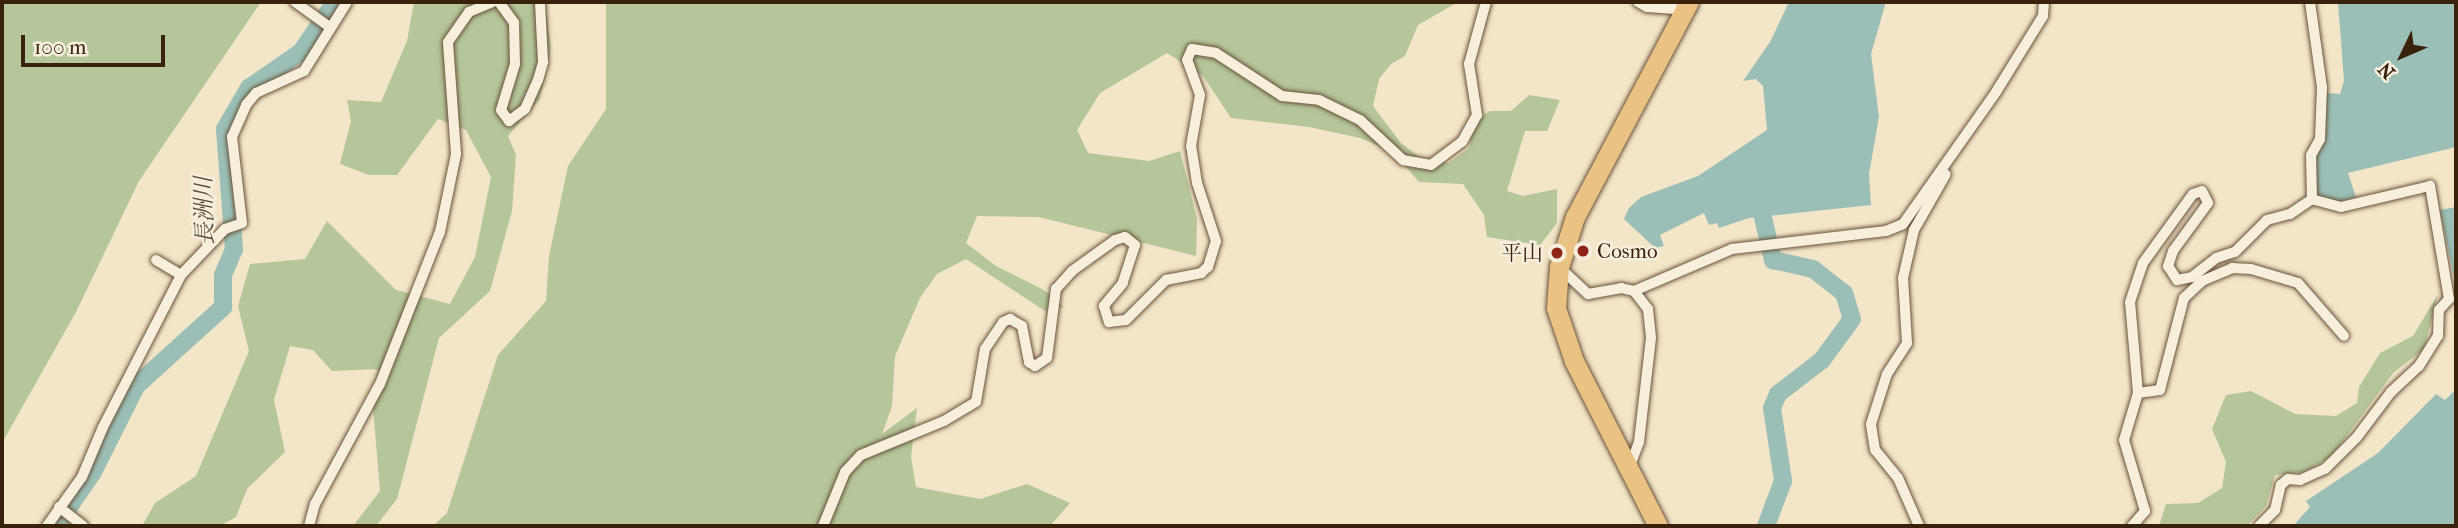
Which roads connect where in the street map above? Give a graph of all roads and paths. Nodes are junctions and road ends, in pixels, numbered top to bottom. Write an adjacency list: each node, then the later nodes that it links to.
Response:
1 (295, 2): 11 (street)
2 (347, 2): 11 (street)
3 (493, 2): 24 (street)
4 (499, 2): 5 (street)
5 (540, 2)
6 (1486, 2): 25 (street)
7 (1638, 2): 10 (street)
8 (2044, 2): 12 (street)
9 (2310, 2): 13 (street)
10 (1687, 6): 15 (highway)
11 (331, 28): 16 (street)
12 (1950, 161): 17 (street); 27 (street)
13 (2312, 199): 19 (street); 29 (street)
14 (156, 260): 16 (street)
15 (1559, 267): 17 (street); 20 (highway)
16 (181, 275): 21 (street)
17 (1634, 291): 20 (street)
18 (2344, 336): 19 (street)
19 (2138, 393): 28 (street)
20 (1630, 465): 26 (highway)
21 (59, 507): 22 (street); 23 (street)
22 (47, 526)
23 (83, 526)
24 (309, 526)
25 (823, 526)
26 (1658, 526)
27 (1919, 526)
28 (2132, 526)
29 (2259, 526)

